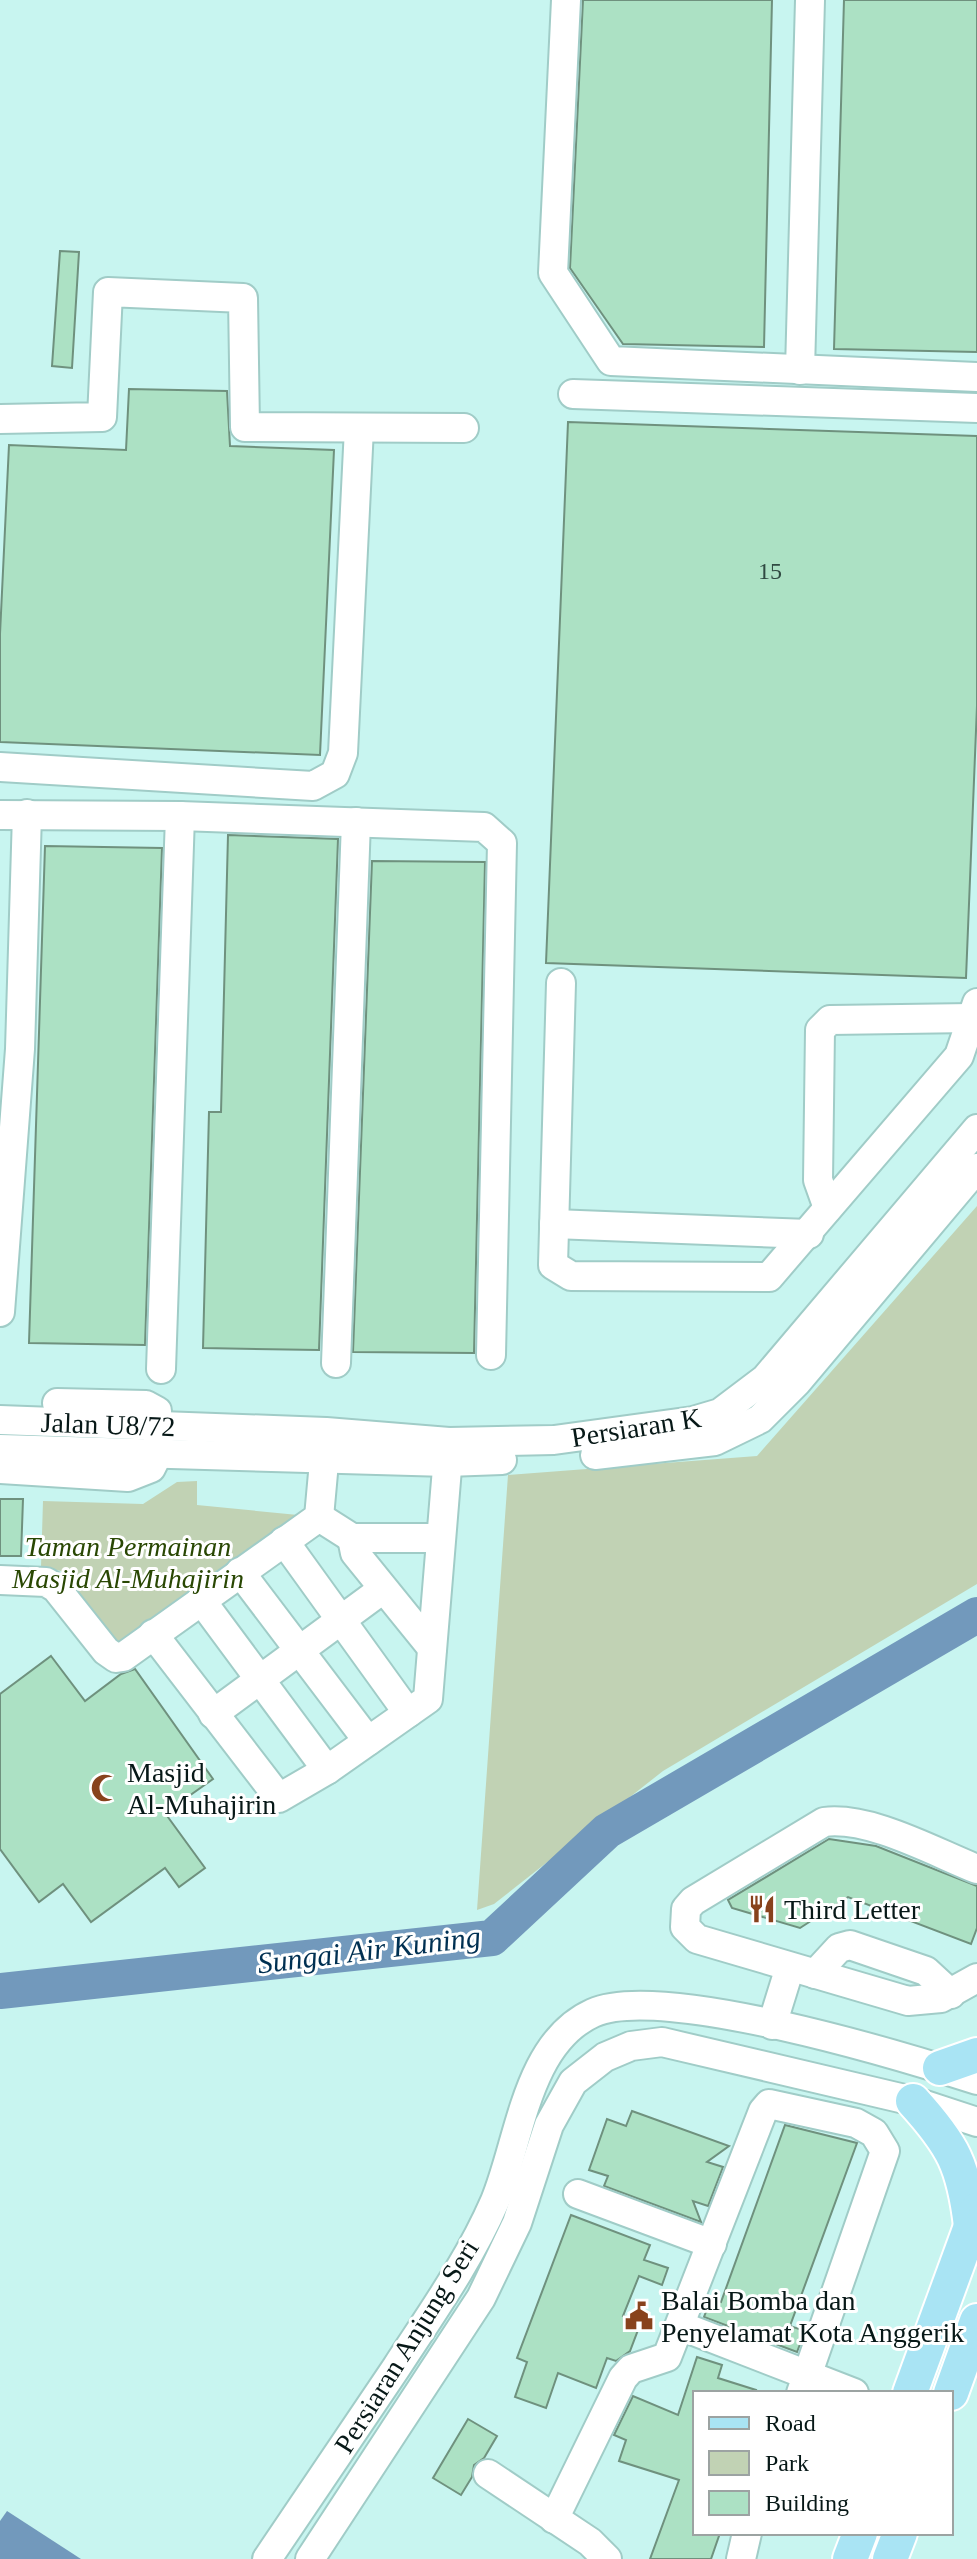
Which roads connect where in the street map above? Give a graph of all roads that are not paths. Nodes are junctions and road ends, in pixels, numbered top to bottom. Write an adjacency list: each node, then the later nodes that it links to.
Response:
1 (566, 0): 3 (street)
2 (810, 0): 3 (street)
3 (800, 370): 4 (street)
4 (977, 377)
5 (573, 394): 6 (street)
6 (977, 408)
7 (0, 419): 8 (street)
8 (359, 428): 9 (street); 10 (street)
9 (464, 428)
10 (0, 767)
11 (13, 815): 12 (street); 21 (street)
12 (180, 816): 13 (street); 24 (street)
13 (356, 822): 22 (street); 23 (street)
14 (561, 983): 19 (street)
15 (975, 1011): 18 (street); 18 (street)
16 (977, 1129): 31 (street, Persiaran K)
17 (977, 1168): 31 (street, Persiaran K)
18 (828, 1208): 20 (street)
19 (554, 1224): 20 (street); 20 (street)
20 (809, 1234)
21 (0, 1312)
22 (491, 1355)
23 (336, 1363)
24 (161, 1369)
25 (0, 1403): 27 (street)
26 (0, 1420): 27 (street, Jalan U8/72)
27 (159, 1425): 28 (street, Jalan U8/72); 32 (street)
28 (217, 1427): 29 (street, Persiaran K)
29 (325, 1445): 31 (street, Persiaran K); 33 (street, Persiaran K); 35 (street)
30 (0, 1449): 32 (street, Jalan U8/72)
31 (448, 1452): 37 (street)
32 (158, 1454): 33 (street, Jalan U8/72); 34 (street)
33 (214, 1456)
34 (0, 1469)
35 (319, 1517): 36 (street); 38 (street)
36 (352, 1538): 37 (street); 41 (street)
37 (438, 1538): 45 (street)
38 (284, 1541): 39 (street); 43 (street)
39 (240, 1572): 42 (street); 46 (street)
40 (3, 1586): 44 (street)
41 (383, 1589): 43 (street); 45 (street)
42 (201, 1600): 44 (street); 47 (street)
43 (342, 1620): 46 (street); 48 (street)
44 (153, 1634): 49 (street)
45 (432, 1648): 48 (street)
46 (299, 1650): 47 (street); 50 (street)
47 (259, 1679): 49 (street); 51 (street)
48 (408, 1713): 50 (street)
49 (213, 1714): 51 (street)
50 (368, 1741): 51 (street)
51 (327, 1770)
52 (977, 1869): 53 (street)
53 (802, 1971): 55 (street); 55 (street); 56 (street)
54 (977, 1978): 55 (street)
55 (951, 1994)
56 (772, 2025): 58 (street, Persiaran Anjung Seri); 76 (street, Persiaran Anjung Seri)
57 (977, 2055): 58 (main road)
58 (940, 2068): 59 (street, Persiaran Anjung Seri)
59 (977, 2080)
60 (913, 2101): 61 (street, Persiaran Anjung Seri); 63 (main road); 77 (street, Persiaran Anjung Seri)
61 (977, 2122)
62 (578, 2194): 64 (street)
63 (974, 2218): 69 (main road)
64 (712, 2244): 66 (street); 67 (street)
65 (977, 2321): 70 (main road)
66 (681, 2326): 67 (street); 72 (street)
67 (804, 2384): 68 (street)
68 (843, 2391)
69 (911, 2391)
70 (952, 2391)
71 (488, 2474): 72 (street)
72 (554, 2519): 78 (street)
73 (747, 2535): 79 (street)
74 (859, 2535): 80 (main road)
75 (899, 2535): 81 (main road)
76 (267, 2559)
77 (310, 2559)
78 (607, 2559)
79 (741, 2559)
80 (850, 2559)
81 (890, 2559)

